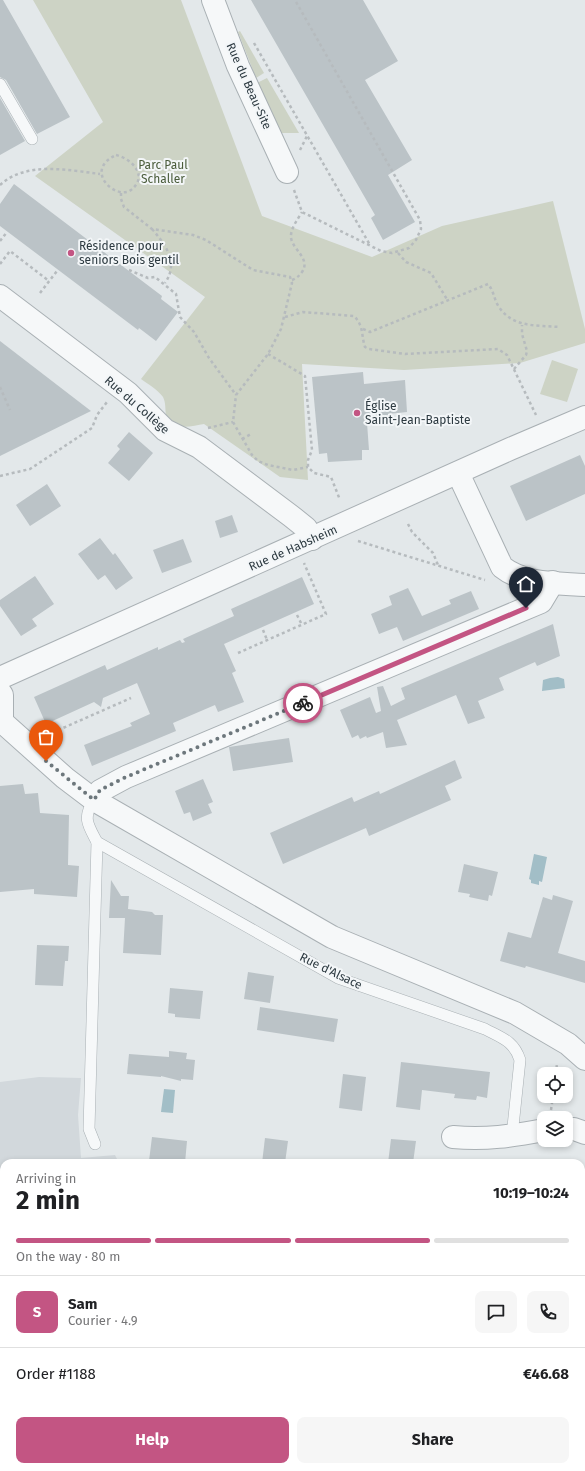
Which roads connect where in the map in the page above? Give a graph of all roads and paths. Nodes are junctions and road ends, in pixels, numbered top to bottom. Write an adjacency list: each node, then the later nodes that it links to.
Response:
1 (213, 0): 6 (street, Rue du Beau-Site)
2 (294, 0): 15 (path)
3 (251, 40): 14 (path)
4 (0, 84): 5 (lane)
5 (32, 138)
6 (287, 172): 10 (path)
7 (100, 174): 8 (path); 9 (path); 9 (path)
8 (0, 185)
9 (121, 193): 11 (path)
10 (302, 212): 14 (path); 19 (path)
11 (152, 229): 19 (path); 21 (path)
12 (7, 232): 13 (path)
13 (0, 241)
14 (370, 245): 15 (path)
15 (398, 253): 24 (path)
16 (0, 264): 20 (path)
17 (57, 270): 20 (path)
18 (129, 270): 21 (path)
19 (292, 280): 25 (path)
20 (49, 281): 22 (path)
21 (165, 283): 32 (path)
22 (40, 293)
23 (0, 296): 47 (street, Rue du Collège)
24 (448, 301): 26 (path); 28 (path)
25 (284, 317): 28 (path); 29 (path)
26 (522, 325): 27 (path); 30 (path)
27 (559, 326)
28 (362, 328): 30 (path)
29 (268, 354): 32 (path); 41 (path)
30 (514, 369): 36 (path)
31 (0, 387): 34 (path)
32 (236, 395): 37 (path)
33 (110, 398): 43 (path)
34 (10, 410)
35 (585, 417): 42 (street, Rue de Habsheim)
36 (539, 421)
37 (233, 422): 38 (path); 40 (path)
38 (203, 429)
39 (251, 434): 40 (path)
40 (242, 439): 41 (path)
41 (308, 467): 44 (path)
42 (458, 473): 47 (street, Rue de Habsheim); 51 (street)
43 (0, 476)
44 (340, 500)
45 (408, 524): 49 (path)
46 (355, 538): 49 (path)
47 (312, 539): 58 (street, Rue de Habsheim)
48 (303, 561): 54 (path)
49 (439, 565): 50 (path)
50 (486, 580)
51 (553, 582): 52 (street); 63 (street)
52 (585, 585)
53 (297, 615): 54 (path)
54 (302, 625): 56 (path)
55 (263, 630): 56 (path)
56 (267, 640): 57 (path)
57 (238, 654)
58 (0, 678)
59 (0, 692): 61 (street)
60 (131, 698): 62 (path)
61 (1, 721): 63 (street)
62 (40, 738)
63 (94, 800): 64 (lane); 65 (street)
64 (97, 842): 69 (lane, Rue d'Alsace); 71 (lane)
65 (585, 1058)
66 (537, 1129): 69 (street)
67 (573, 1129): 68 (street)
68 (585, 1133)
69 (512, 1136): 70 (street)
70 (453, 1137)
71 (95, 1144)

